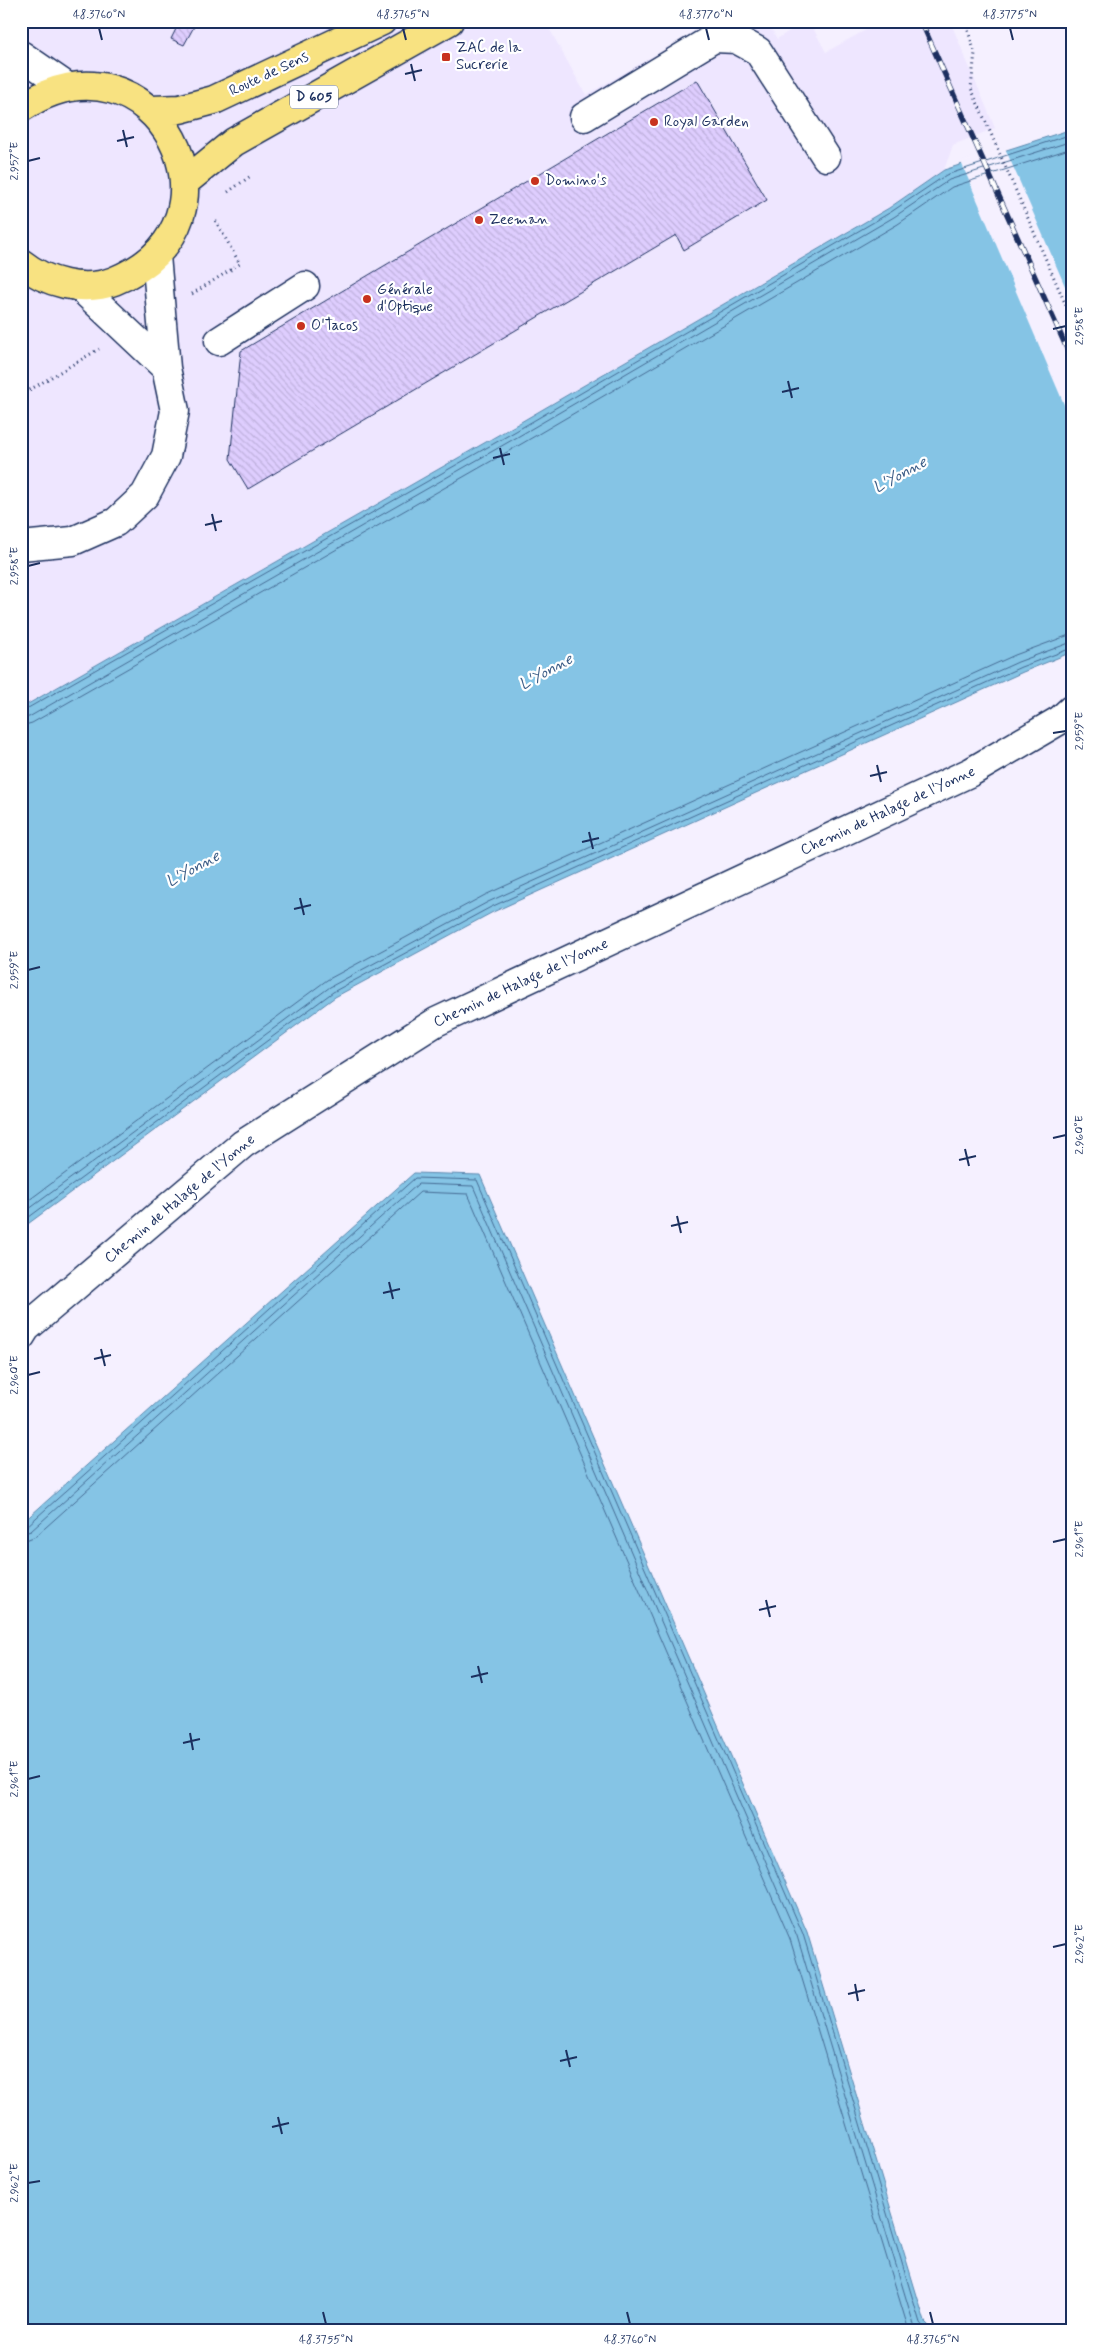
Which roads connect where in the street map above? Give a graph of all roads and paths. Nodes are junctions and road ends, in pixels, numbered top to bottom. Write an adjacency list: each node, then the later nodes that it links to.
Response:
1 (382, 21): 7 (main road, Route de Sens / D 605)
2 (449, 21): 11 (main road, D 605)
3 (964, 21): 19 (path)
4 (21, 54): 5 (street)
5 (66, 86): 6 (main road); 7 (main road)
6 (21, 108)
7 (151, 110): 11 (main road)
8 (584, 117): 9 (street)
9 (826, 157)
10 (252, 175): 12 (path)
11 (185, 182): 14 (main road)
12 (222, 196)
13 (212, 215): 18 (path)
14 (156, 256): 16 (main road); 22 (street)
15 (24, 268): 16 (main road)
16 (79, 286): 22 (street)
17 (305, 286): 20 (street)
18 (189, 295)
19 (1072, 319)
20 (219, 341)
21 (102, 348): 23 (path)
22 (166, 368): 24 (street)
23 (21, 395)
24 (21, 546)
25 (1072, 709): 26 (street, Chemin de Halage de l'Yonne)
26 (21, 1336)

